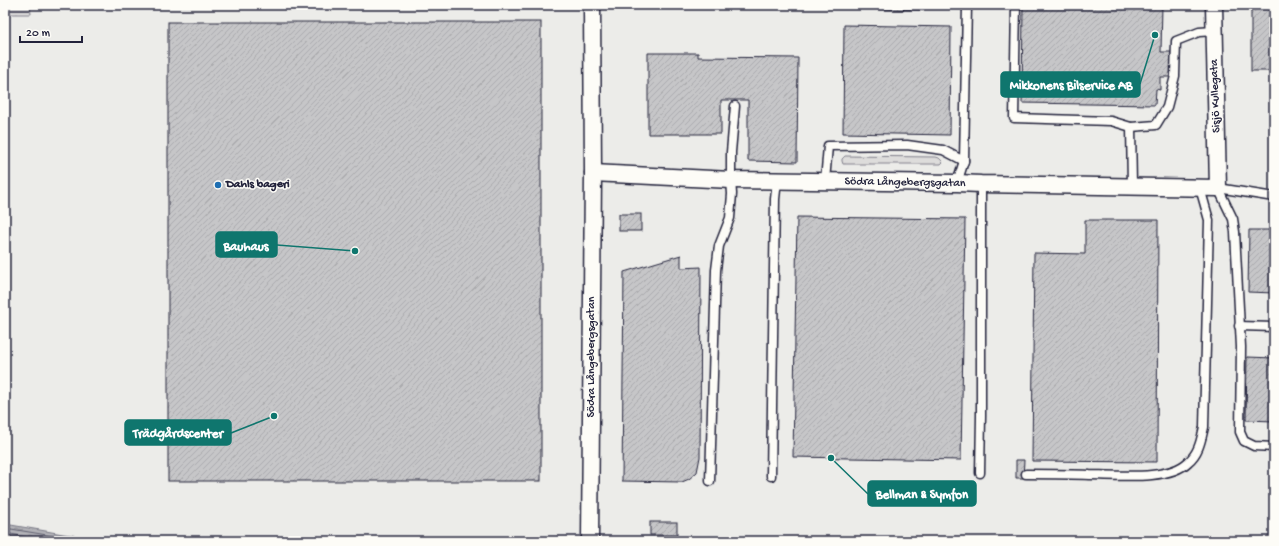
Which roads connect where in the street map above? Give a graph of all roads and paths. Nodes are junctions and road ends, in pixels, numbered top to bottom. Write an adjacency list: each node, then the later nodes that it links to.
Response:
1 (592, 5): 9 (street, Södra Långebergsgatan)
2 (967, 5): 8 (lane)
3 (1016, 5): 7 (lane)
4 (1214, 5): 5 (street, Sisjö Kullegata)
5 (1214, 31): 7 (lane); 17 (street, Sisjö Kullegata)
6 (735, 106): 10 (lane)
7 (1132, 127): 15 (lane)
8 (964, 161): 12 (lane); 13 (lane)
9 (593, 173): 10 (street, Södra Långebergsgatan); 26 (street, Södra Långebergsgatan)
10 (731, 180): 11 (street, Södra Långebergsgatan); 25 (lane)
11 (777, 181): 12 (street, Södra Långebergsgatan); 24 (lane)
12 (825, 181): 13 (street, Södra Långebergsgatan)
13 (957, 183): 14 (street, Södra Långebergsgatan)
14 (981, 184): 15 (street, Södra Långebergsgatan); 22 (lane)
15 (1132, 186): 16 (street, Södra Långebergsgatan)
16 (1200, 188): 17 (street, Södra Långebergsgatan); 23 (lane)
17 (1218, 188): 18 (lane); 19 (lane)
18 (1274, 197)
19 (1239, 326): 20 (lane); 21 (lane)
20 (1274, 327)
21 (1274, 447)
22 (980, 473)
23 (1026, 474)
24 (771, 476)
25 (710, 481)
26 (590, 541)

